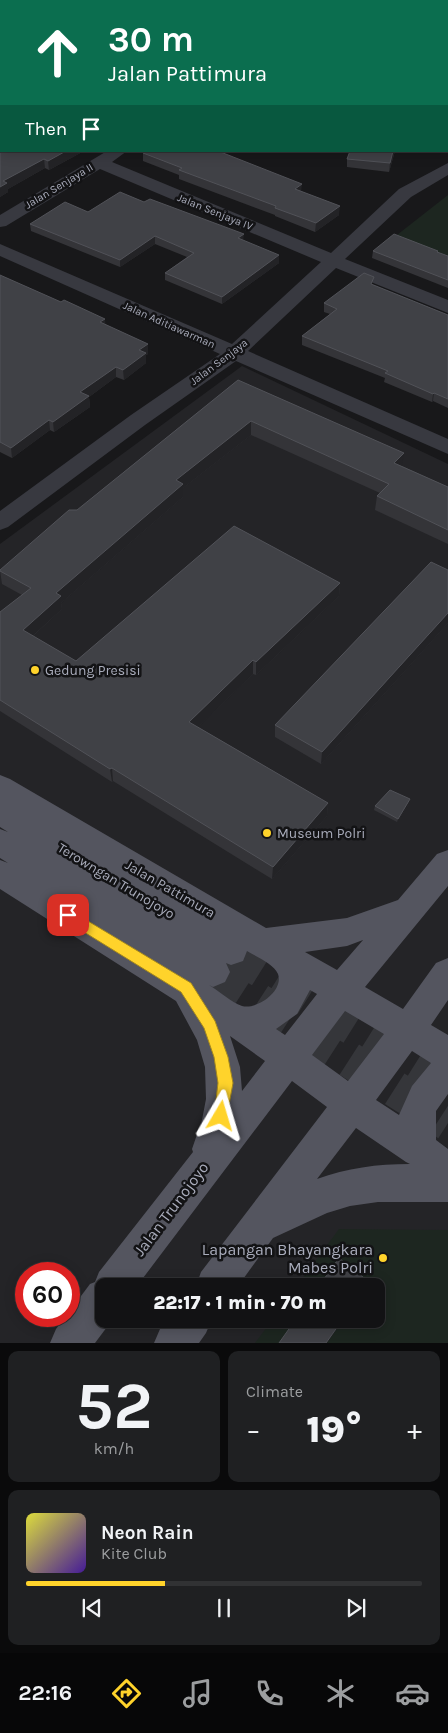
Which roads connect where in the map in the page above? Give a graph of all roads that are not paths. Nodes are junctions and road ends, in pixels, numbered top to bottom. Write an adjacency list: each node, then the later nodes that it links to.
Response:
1 (117, 152): 2 (street, Jalan Senjaya II)
2 (98, 162): 4 (street, Jalan Senjaya II); 6 (street, Jalan Senjaya IV)
3 (448, 168): 6 (street, Jalan Senjaya)
4 (0, 222)
5 (0, 249): 8 (street, Jalan Aditiawarman)
6 (333, 260): 7 (street, Jalan Senjaya IV); 8 (street, Jalan Senjaya)
7 (448, 307)
8 (233, 354): 9 (street, Jalan Aditiawarman); 10 (street, Jalan Senjaya)
9 (448, 447)
10 (9, 504): 11 (street, Jalan Senjaya)
11 (0, 522)
12 (0, 787): 18 (main road, Jalan Pattimura)
13 (0, 812): 19 (main road, Terowngan Trunojoyo)
14 (0, 842): 19 (main road, Terowngan Trunojoyo)
15 (448, 863): 17 (main road, Jalan Trunojoyo)
16 (0, 873): 19 (main road)
17 (409, 909): 18 (main road); 21 (main road, Jalan Trunojoyo)
18 (275, 951): 21 (main road, Jalan Pattimura); 22 (main road)
19 (210, 970): 22 (main road); 29 (main road)
20 (448, 973): 23 (main road)
21 (341, 991): 23 (main road, Jalan Pattimura); 25 (main road, Jalan Trunojoyo)
22 (237, 1021): 25 (main road)
23 (409, 1031): 24 (main road, Jalan Pattimura); 27 (main road)
24 (448, 1054)
25 (288, 1058): 27 (main road); 29 (main road, Jalan Trunojoyo)
26 (448, 1071): 28 (main road)
27 (354, 1105): 28 (main road); 32 (main road)
28 (420, 1149): 30 (main road)
29 (203, 1167): 33 (main road, Jalan Trunojoyo)
30 (448, 1174)
31 (448, 1184): 32 (main road)
32 (259, 1225): 34 (main road)
33 (119, 1278)
34 (221, 1278)
35 (95, 1310): 37 (main road)
36 (185, 1328): 38 (main road)
37 (70, 1343)
38 (174, 1343)

